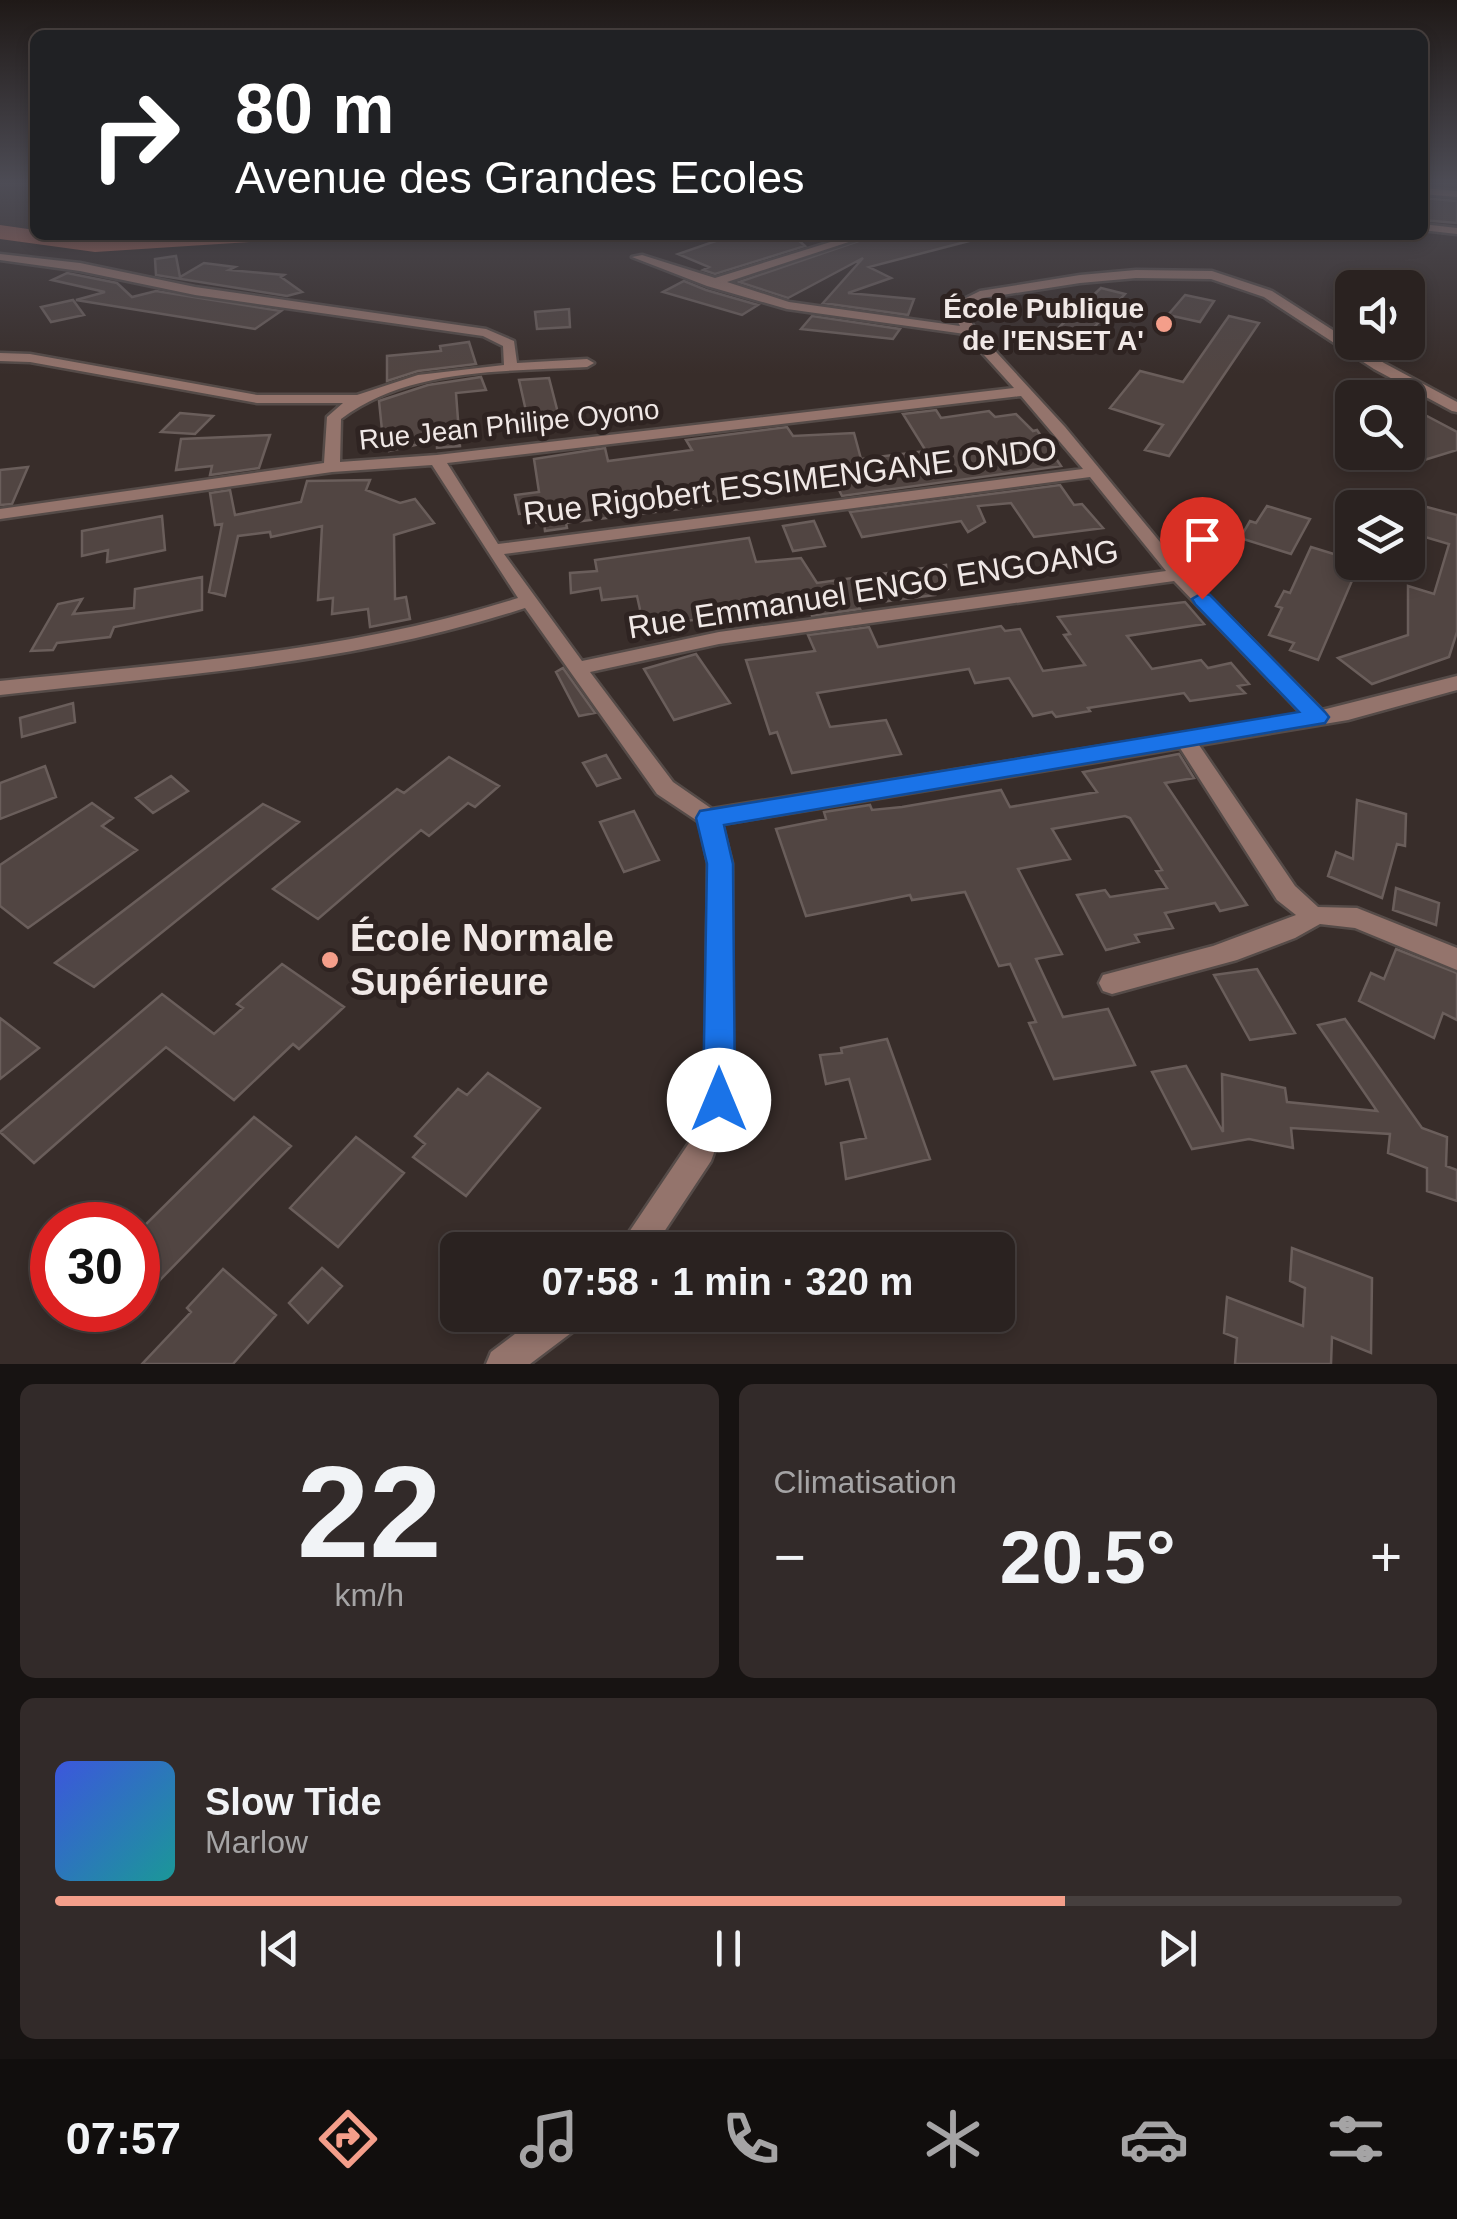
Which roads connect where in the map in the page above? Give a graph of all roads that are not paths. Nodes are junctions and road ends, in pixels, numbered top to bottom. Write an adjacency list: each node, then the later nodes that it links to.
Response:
1 (822, 247): 4 (street)
2 (0, 257): 8 (street)
3 (638, 257): 4 (street)
4 (711, 283): 5 (street)
5 (969, 332): 9 (street); 11 (street)
6 (0, 357): 10 (street)
7 (587, 363): 8 (street)
8 (510, 368): 10 (street)
9 (1025, 391): 12 (street, Rue Jean Philipe Oyono); 14 (street)
10 (355, 398): 13 (street)
11 (1457, 408)
12 (437, 460): 13 (street, Rue Jean Philipe Oyono); 16 (street)
13 (332, 467): 15 (street, Rue Jean Philipe Oyono)
14 (1095, 472): 16 (street, Rue Rigobert ESSIMENGANE ONDO); 17 (street)
15 (0, 514)
16 (493, 550): 18 (street)
17 (1178, 575): 19 (street, Rue Emmanuel ENGO ENGOANG); 22 (street)
18 (529, 601): 19 (street); 21 (street)
19 (579, 668): 24 (street)
20 (1457, 684): 22 (street)
21 (0, 688)
22 (1317, 717): 23 (street)
23 (1184, 738): 24 (street); 25 (street)
24 (709, 818): 28 (street)
25 (1314, 915): 26 (street); 27 (street)
26 (1457, 959)
27 (1112, 983)
28 (646, 1232)
29 (545, 1332): 30 (street)
30 (503, 1364)

